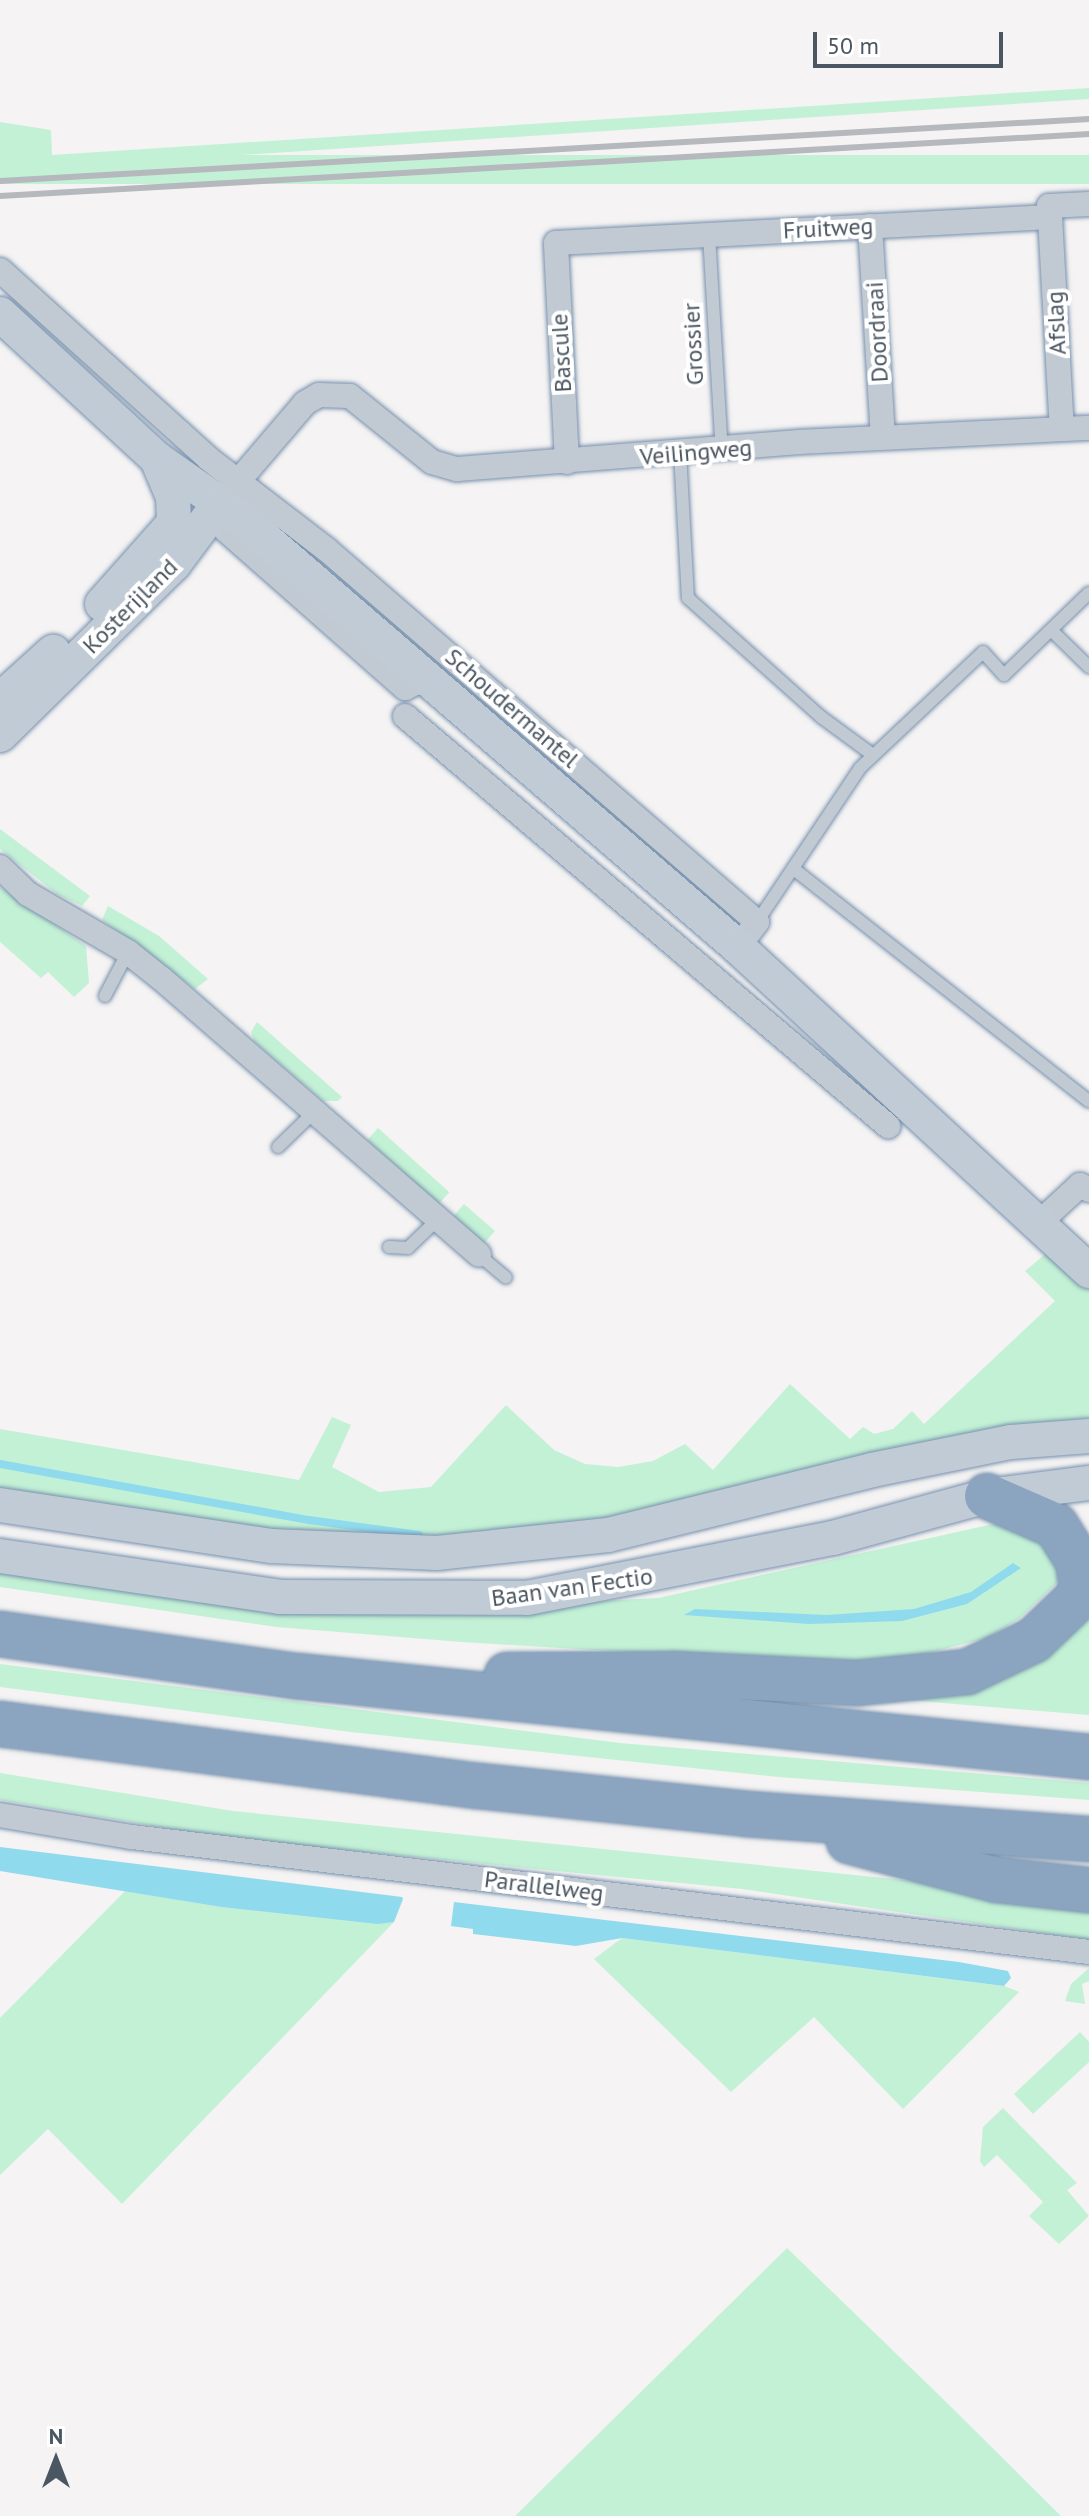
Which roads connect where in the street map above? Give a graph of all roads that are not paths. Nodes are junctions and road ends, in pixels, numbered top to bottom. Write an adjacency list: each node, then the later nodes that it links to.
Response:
1 (1089, 204): 2 (street, Fruitweg)
2 (1050, 217): 3 (street, Fruitweg); 9 (street, Afslag)
3 (870, 226): 4 (street, Fruitweg); 10 (street, Doordraai)
4 (709, 235): 5 (street, Fruitweg); 11 (lane, Grossier)
5 (556, 243): 14 (street, Bascule)
6 (0, 270): 15 (street, Schoudermantel)
7 (3, 324): 13 (main road, Schoudermantel)
8 (1089, 428): 9 (street, Veilingweg)
9 (1062, 429): 10 (street, Veilingweg)
10 (883, 437): 11 (street, Veilingweg)
11 (722, 451): 12 (street, Veilingweg)
12 (680, 452): 14 (street, Veilingweg); 24 (lane)
13 (157, 459): 16 (main road, Schoudermantel); 17 (main road, Kosterijland)
14 (567, 462): 15 (street, Veilingweg)
15 (240, 478): 16 (street); 29 (street, Schoudermantel)
16 (218, 505): 17 (main road, Kosterijland); 23 (main road, Kosterijland); 25 (main road, Schoudermantel)
17 (174, 523): 21 (main road, Kosterijland)
18 (1089, 593): 19 (lane)
19 (1051, 630): 20 (lane); 24 (lane)
20 (1089, 667)
21 (0, 700)
22 (405, 716): 28 (street)
23 (0, 735)
24 (873, 755): 27 (lane)
25 (637, 858): 28 (street); 29 (main road, Schoudermantel)
26 (0, 867): 30 (street)
27 (795, 870): 29 (lane); 32 (lane)
28 (610, 892): 34 (street)
29 (747, 935): 38 (main road, Schoudermantel)
30 (128, 952): 31 (lane); 33 (street)
31 (105, 996)
32 (1089, 1101)
33 (314, 1112): 35 (lane); 37 (street)
34 (888, 1126)
35 (278, 1147)
36 (1086, 1184): 38 (street)
37 (438, 1219): 39 (lane); 40 (street)
38 (1039, 1223): 41 (main road, Schoudermantel)
39 (389, 1247)
40 (479, 1255): 42 (lane)
41 (1089, 1271)
42 (506, 1278)
43 (1089, 1436): 46 (main road, Baan van Fectio)
44 (1089, 1483): 45 (main road, Baan van Fectio)
45 (987, 1496): 47 (main road, Baan van Fectio); 48 (highway)
46 (0, 1505)
47 (0, 1556)
48 (1086, 1591): 50 (highway)
49 (0, 1634): 50 (highway)
50 (296, 1676): 52 (highway)
51 (0, 1724): 53 (highway)
52 (1089, 1757)
53 (747, 1814): 55 (highway); 56 (highway)
54 (0, 1815): 57 (street, Parallelweg)
55 (1089, 1839)
56 (1089, 1890)
57 (1089, 1952)

